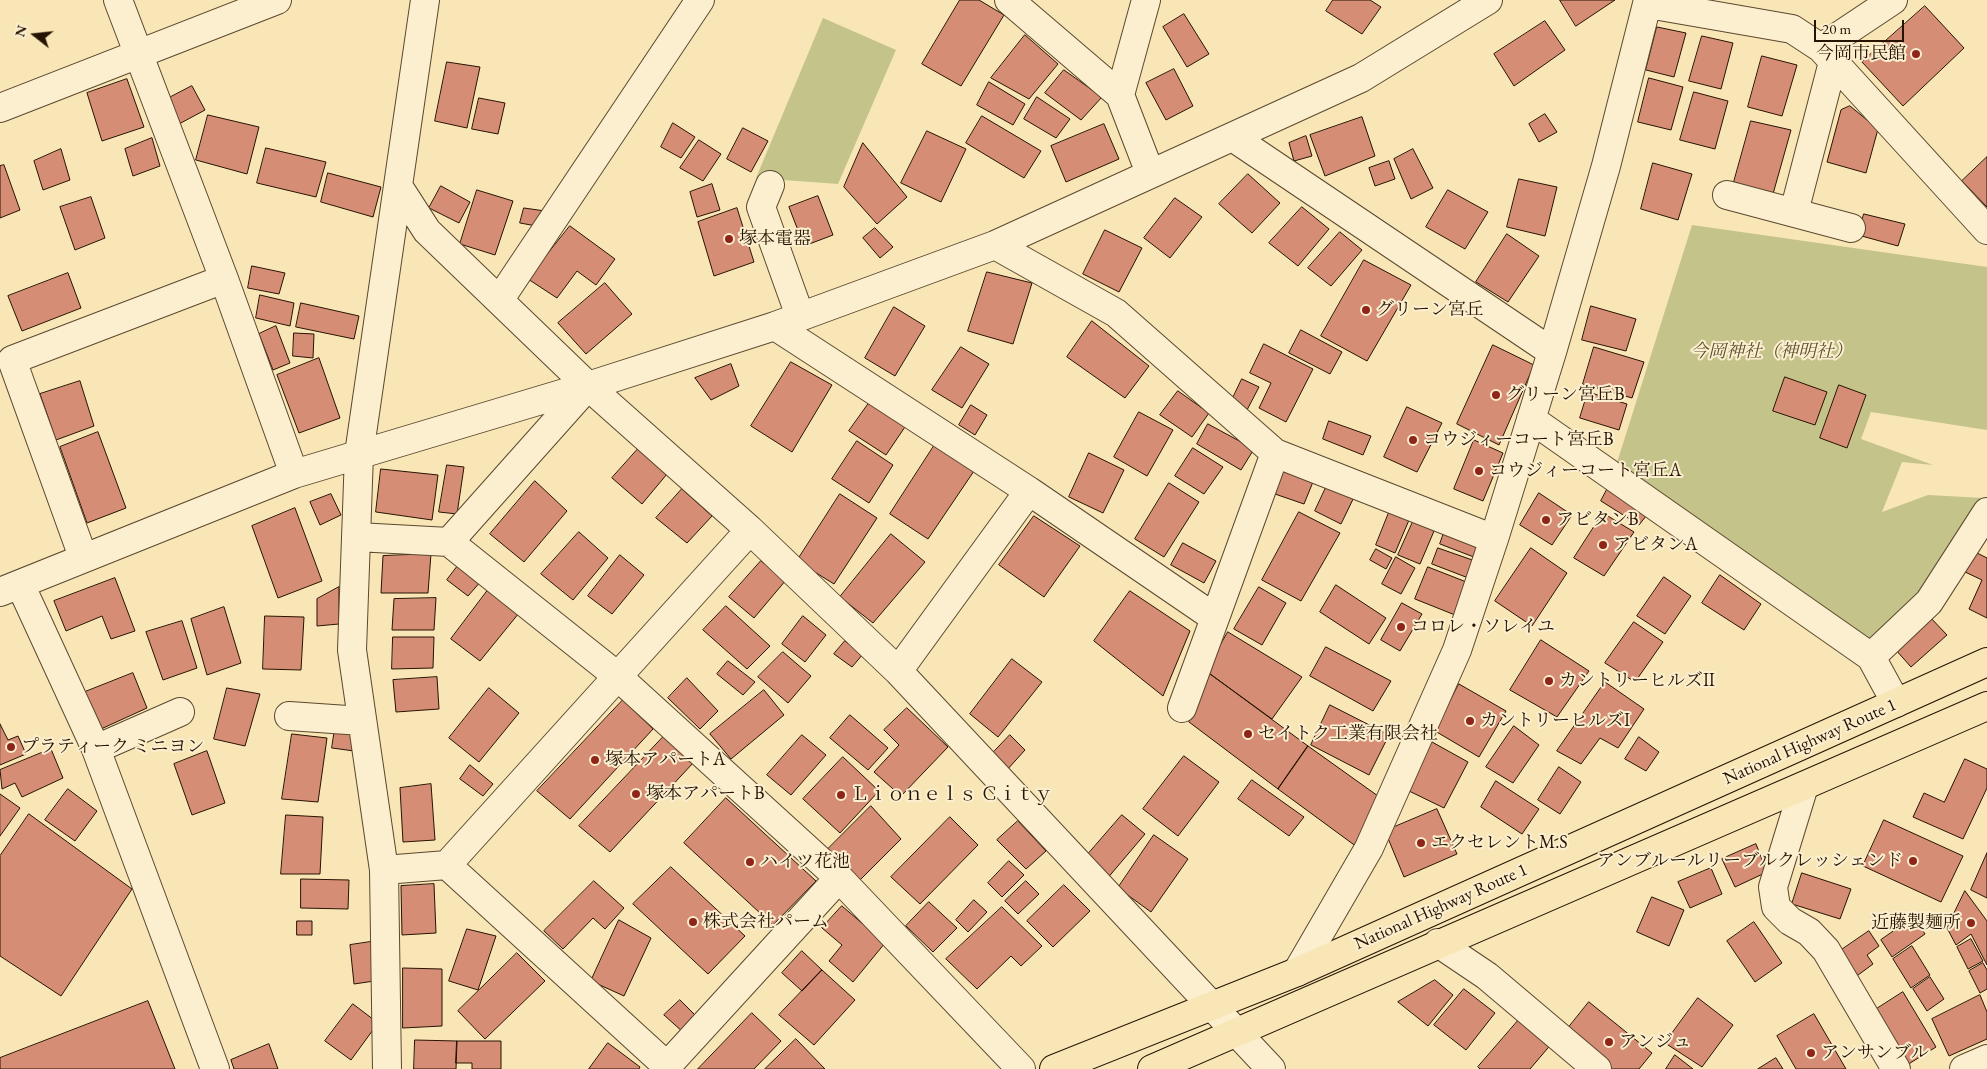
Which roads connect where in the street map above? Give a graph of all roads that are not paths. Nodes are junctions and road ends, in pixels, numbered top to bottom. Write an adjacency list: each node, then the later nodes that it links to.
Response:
1 (118, 0): 10 (street)
2 (277, 0): 10 (street)
3 (425, 0): 17 (street)
4 (700, 0): 24 (street)
5 (1009, 0): 12 (street)
6 (1146, 0): 12 (street)
7 (1893, 0): 11 (street)
8 (1648, 2): 11 (street); 27 (street)
9 (1469, 5): 14 (street)
10 (138, 53): 13 (street); 23 (street)
11 (1827, 55): 19 (street); 21 (street)
12 (1120, 95): 15 (street)
13 (0, 108)
14 (1234, 138): 15 (street); 27 (street)
15 (1150, 173): 22 (street)
16 (770, 185): 25 (street)
17 (398, 186): 24 (street); 31 (street)
18 (1727, 195): 19 (street)
19 (1794, 212): 20 (street)
20 (1851, 228)
21 (1987, 230)
22 (995, 244): 25 (street); 30 (street)
23 (224, 279): 32 (street); 39 (street)
24 (500, 299): 28 (street)
25 (800, 316): 26 (street)
26 (775, 326): 28 (street); 33 (street)
27 (1552, 352): 29 (street)
28 (588, 386): 31 (street); 35 (street); 38 (street)
29 (1531, 419): 37 (street); 42 (street)
30 (1275, 453): 37 (street); 41 (street)
31 (359, 454): 32 (street); 36 (street)
32 (294, 474): 39 (street)
33 (1029, 491): 41 (street); 44 (street)
34 (1987, 512): 42 (street)
35 (750, 530): 44 (street); 45 (street)
36 (357, 537): 38 (street); 51 (street)
37 (1494, 539): 58 (street)
38 (449, 542): 45 (street)
39 (83, 557): 40 (street)
40 (10, 588): 52 (street)
41 (1215, 618): 48 (street)
42 (1871, 657): 46 (street)
43 (1987, 662): 46 (highway, National Highway Route 1)
44 (898, 671): 59 (street)
45 (616, 676): 54 (street); 56 (street)
46 (1896, 703): 58 (highway, National Highway Route 1)
47 (1987, 706): 53 (highway, National Highway Route 1)
48 (1182, 708)
49 (180, 712): 52 (street)
50 (289, 716): 51 (street)
51 (362, 721): 55 (street)
52 (96, 748): 62 (street)
53 (1804, 786): 57 (highway, National Highway Route 1); 69 (street)
54 (447, 865): 55 (street); 56 (street)
55 (384, 870): 63 (street)
56 (839, 878): 64 (street)
57 (1438, 943): 60 (highway, National Highway Route 1); 68 (street)
58 (1298, 972): 59 (highway, National Highway Route 1)
59 (1214, 1007): 60 (street); 65 (highway, National Highway Route 1)
60 (1236, 1033): 66 (highway, National Highway Route 1); 67 (street)
61 (1987, 1059): 70 (street)
62 (215, 1069)
63 (388, 1069)
64 (1021, 1069)
65 (1054, 1069)
66 (1152, 1069)
67 (1271, 1069)
68 (1596, 1069)
69 (1896, 1069)
70 (1964, 1069)

